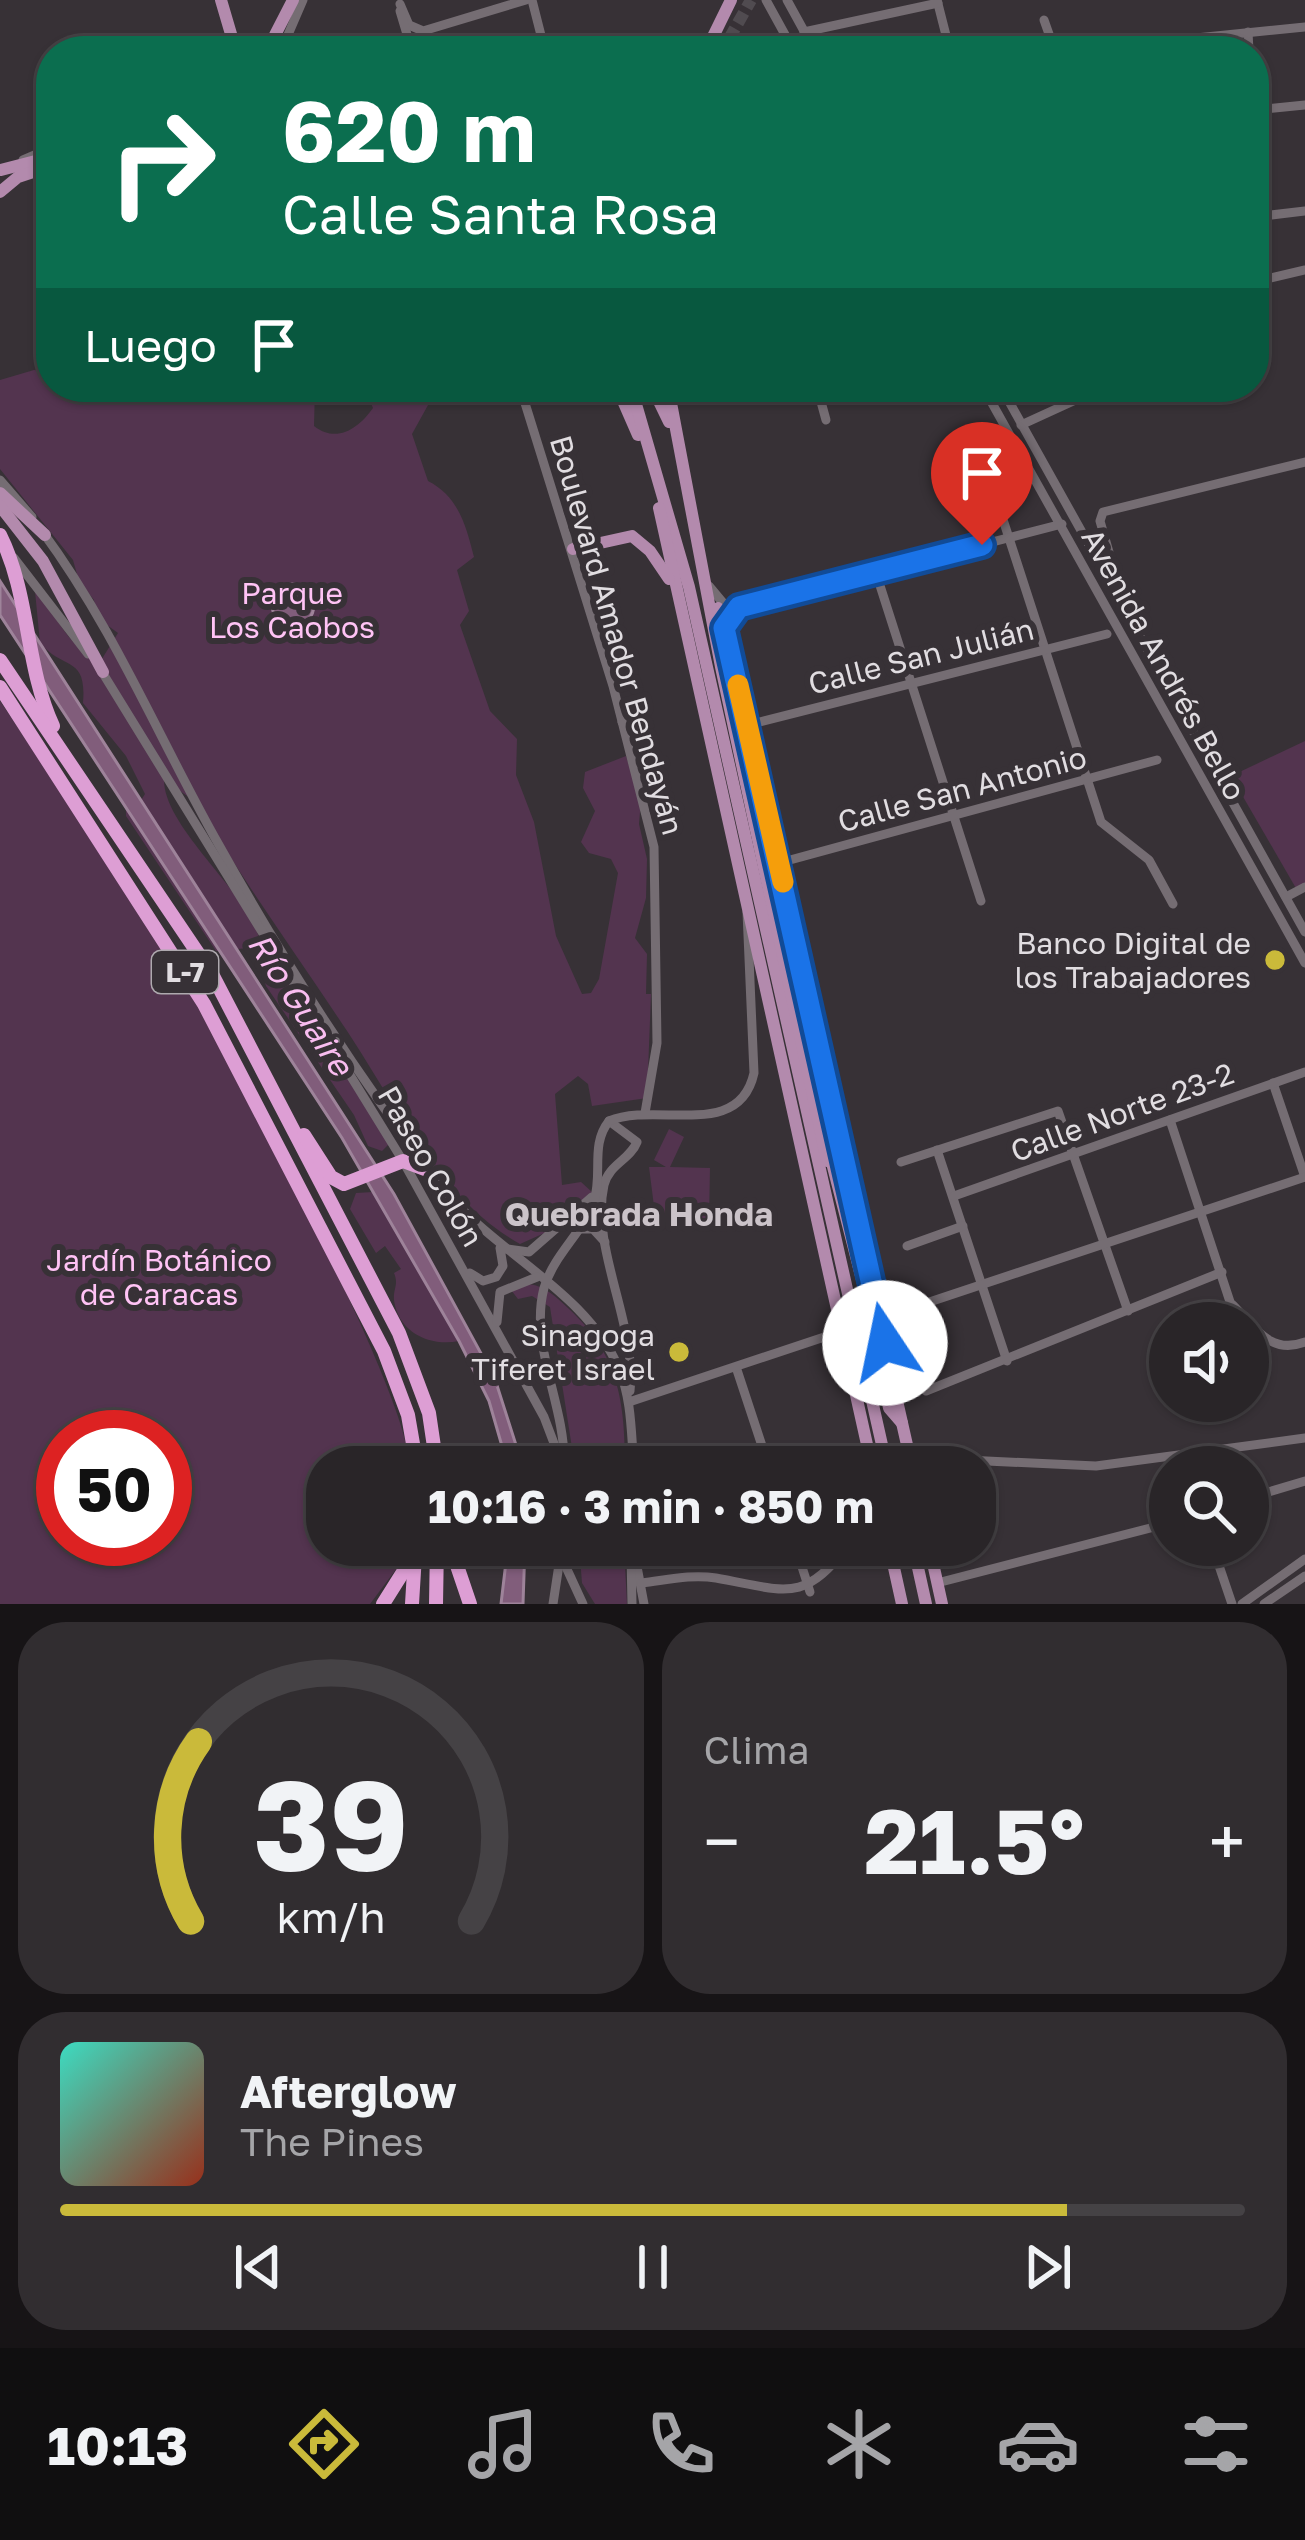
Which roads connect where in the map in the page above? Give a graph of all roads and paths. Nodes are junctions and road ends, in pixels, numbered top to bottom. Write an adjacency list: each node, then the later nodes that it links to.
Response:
1 (221, 0): 16 (main road)
2 (293, 0): 15 (main road)
3 (303, 0): 17 (street)
4 (529, 0): 12 (street); 20 (street)
5 (731, 0): 21 (main road)
6 (766, 0): 22 (street)
7 (787, 0): 13 (street)
8 (399, 2): 12 (street); 18 (street)
9 (938, 2): 13 (street); 24 (street)
10 (1044, 20): 25 (street)
11 (1305, 26): 14 (street)
12 (432, 29): 19 (street)
13 (804, 32): 23 (street)
14 (1247, 32): 26 (street); 27 (street)
15 (275, 35)
16 (232, 36)
17 (287, 36)
18 (405, 36)
19 (420, 36)
20 (540, 36)
21 (713, 36)
22 (786, 36)
23 (806, 36)
24 (946, 36)
25 (1050, 36)
26 (1209, 36)
27 (1248, 36)
28 (1305, 105): 29 (street)
29 (1269, 109)
30 (36, 155): 33 (street)
31 (36, 164): 33 (main road)
32 (36, 169): 34 (main road)
33 (1, 170)
34 (0, 192)
35 (1305, 211): 36 (street)
36 (1269, 215)
37 (1305, 270): 38 (street)
38 (1269, 278)
39 (525, 402): 62 (street, Boulevard Amador Bendayán)
40 (624, 402): 51 (main road)
41 (635, 402): 51 (main road)
42 (660, 402): 50 (main road)
43 (671, 402): 50 (main road)
44 (821, 402): 48 (street)
45 (991, 402): 58 (street, Avenida Andrés Bello)
46 (1009, 402): 49 (street, Avenida Andrés Bello)
47 (1072, 402): 49 (street)
48 (826, 420)
49 (1022, 425): 57 (street, Avenida Andrés Bello)
50 (676, 434): 65 (main road)
51 (650, 460): 66 (main road); 83 (main road)
52 (1305, 462): 64 (street)
53 (985, 464): 60 (street)
54 (0, 480): 59 (street, Paseo Colón)
55 (0, 493): 59 (main road)
56 (0, 506): 72 (main road)
57 (1072, 519): 58 (street); 64 (street, Avenida Andrés Bello)
58 (1059, 525): 60 (street); 92 (street, Avenida Andrés Bello)
59 (45, 536): 104 (street, Paseo Colón)
60 (1010, 539): 63 (street); 70 (street)
61 (2, 542): 72 (street, Paseo Colón); 76 (highway)
62 (572, 549): 66 (main road); 97 (street, Boulevard Amador Bendayán)
63 (876, 573): 67 (street); 73 (street)
64 (1103, 575): 85 (street, Avenida Andrés Bello)
65 (708, 585): 67 (street); 68 (main road); 78 (main road)
66 (676, 592): 80 (main road)
67 (739, 607): 68 (street)
68 (724, 628): 75 (main road)
69 (1107, 634): 70 (street, Calle San Julián)
70 (1046, 650): 73 (street, Calle San Julián); 79 (street)
71 (0, 660): 76 (highway, L-7)
72 (103, 672): 103 (street, Paseo Colón)
73 (910, 684): 75 (street, Calle San Julián); 81 (street)
74 (1, 689): 134 (highway, L-7)
75 (748, 725): 82 (main road)
76 (66, 758): 96 (highway, L-7)
77 (1156, 760): 79 (street, Calle San Antonio)
78 (742, 766): 82 (main road); 83 (main road)
79 (1086, 780): 81 (street, Calle San Antonio); 87 (street)
80 (725, 809): 83 (main road); 88 (main road)
81 (956, 816): 82 (street, Calle San Antonio); 86 (street)
82 (777, 857): 83 (main road); 90 (main road)
83 (762, 884): 91 (main road); 106 (main road)
84 (1305, 887): 85 (street)
85 (1286, 897): 89 (street, Avenida Andrés Bello)
86 (981, 901)
87 (1173, 904)
88 (747, 911): 97 (street); 124 (main road)
89 (1305, 932)
90 (795, 934): 91 (main road); 122 (main road)
91 (783, 952): 95 (main road)
92 (1305, 963)
93 (1305, 1072): 94 (street, Calle Norte 23-2)
94 (1274, 1083): 98 (street, Calle Norte 23-2); 105 (street)
95 (816, 1108): 106 (main road); 106 (main road)
96 (284, 1112): 103 (highway); 135 (highway, L-7)
97 (645, 1113): 99 (street)
98 (1170, 1120): 101 (street, Calle Norte 23-2); 109 (street)
99 (609, 1121): 107 (street); 113 (street)
100 (937, 1150): 101 (street); 102 (street); 108 (street)
101 (1073, 1155): 108 (street, Calle Norte 23-2); 112 (street)
102 (902, 1162)
103 (399, 1163): 104 (highway); 116 (street, Paseo Colón)
104 (430, 1171): 115 (street, Paseo Colón)
105 (1305, 1177): 109 (street)
106 (827, 1184): 141 (main road)
107 (596, 1193): 111 (street, Paseo Colón); 115 (street, Paseo Colón)
108 (954, 1196): 110 (street)
109 (1202, 1212): 112 (street); 117 (street)
110 (963, 1226): 114 (street); 119 (street)
111 (575, 1229): 113 (street); 137 (street, Paseo Colón)
112 (1103, 1245): 119 (street); 121 (street)
113 (608, 1246): 130 (street)
114 (907, 1246)
115 (500, 1248): 116 (street); 118 (street, Paseo Colón)
116 (458, 1258): 123 (street, Paseo Colón)
117 (1222, 1272): 120 (street); 121 (street)
118 (537, 1277): 123 (street); 130 (street, Paseo Colón)
119 (984, 1287): 122 (street); 127 (street)
120 (1230, 1302)
121 (1128, 1312): 127 (street)
122 (882, 1327): 124 (main road); 132 (main road)
123 (499, 1333): 136 (street, Paseo Colón)
124 (842, 1339): 128 (street); 131 (main road)
125 (1269, 1340): 126 (street)
126 (1305, 1342)
127 (1007, 1361): 129 (street)
128 (737, 1370): 130 (street); 139 (street)
129 (926, 1390)
130 (629, 1402): 138 (street, Paseo Colón)
131 (861, 1418): 132 (main road); 140 (main road)
132 (903, 1424): 142 (main road)
133 (1305, 1438): 143 (street)
134 (413, 1446)
135 (432, 1446)
136 (555, 1446)
137 (560, 1446)
138 (632, 1446)
139 (762, 1446)
140 (867, 1446)
141 (887, 1446)
142 (908, 1446)
143 (1263, 1446)
144 (996, 1461): 145 (street)
145 (1149, 1463)
146 (1305, 1481): 147 (street)
147 (1269, 1492)
148 (1149, 1527): 166 (street)
149 (1305, 1559): 180 (street)
150 (405, 1566): 168 (highway)
151 (413, 1566): 169 (highway)
152 (437, 1566): 170 (highway)
153 (456, 1566): 171 (highway)
154 (559, 1566): 172 (street)
155 (567, 1566): 173 (street)
156 (632, 1566): 174 (street)
157 (638, 1566): 165 (street)
158 (802, 1566): 167 (street)
159 (835, 1566): 167 (street)
160 (894, 1566): 176 (main road)
161 (914, 1566): 177 (main road)
162 (933, 1566): 166 (main road)
163 (1219, 1566): 179 (street)
164 (1305, 1576): 181 (street)
165 (642, 1583): 167 (street); 175 (street)
166 (937, 1583): 178 (main road)
167 (810, 1592)
168 (381, 1604)
169 (409, 1604)
170 (438, 1604): 171 (highway)
171 (467, 1604)
172 (553, 1604)
173 (583, 1604)
174 (632, 1604)
175 (644, 1604)
176 (902, 1604)
177 (922, 1604)
178 (942, 1604)
179 (1232, 1604)
180 (1242, 1604)
181 (1264, 1604)

